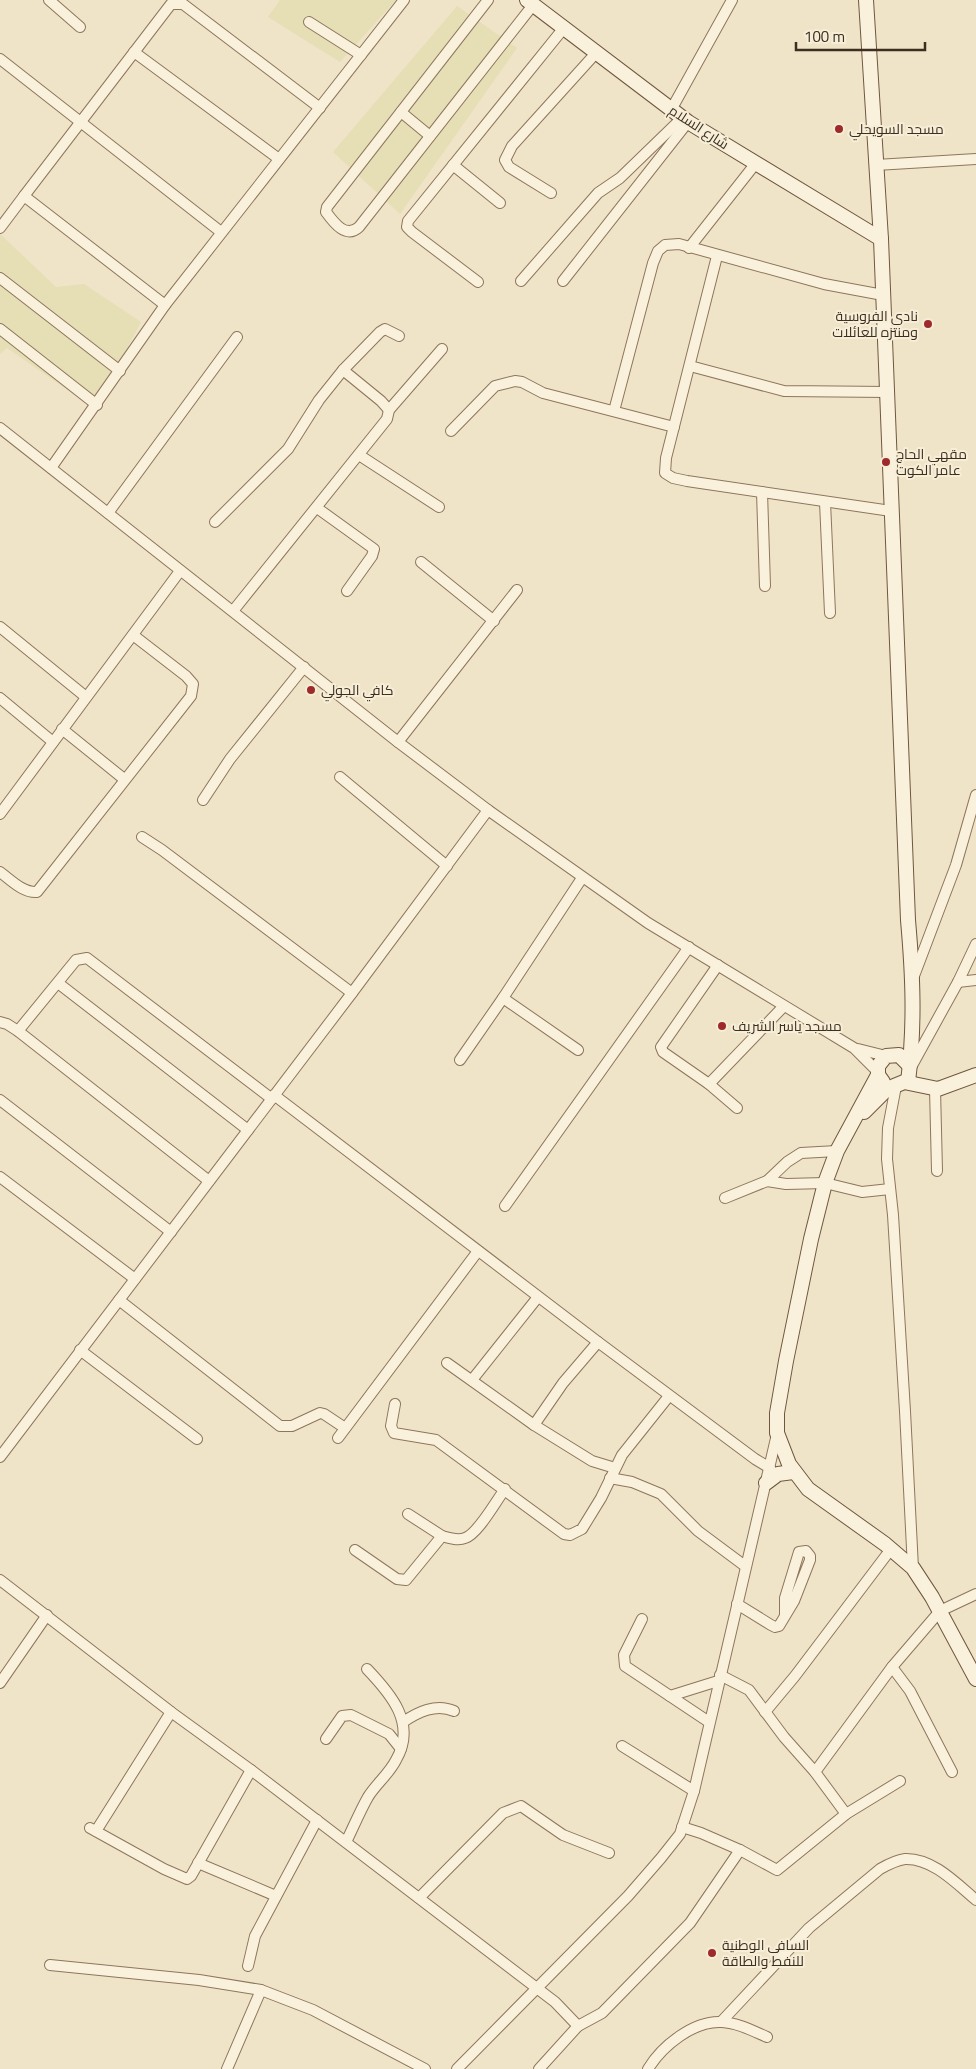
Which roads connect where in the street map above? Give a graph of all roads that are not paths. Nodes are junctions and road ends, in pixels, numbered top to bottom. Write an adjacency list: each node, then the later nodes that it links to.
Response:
1 (49, 0): 9 (street)
2 (404, 0): 13 (street)
3 (488, 0): 16 (street)
4 (732, 0): 17 (street)
5 (866, 0): 24 (main road)
6 (177, 1): 11 (street); 15 (street)
7 (530, 3): 10 (main road, شارع السلام); 19 (street)
8 (309, 22): 13 (street)
9 (80, 27)
10 (563, 29): 12 (main road, شارع السلام); 23 (street)
11 (134, 52): 18 (street); 20 (street)
12 (596, 54): 17 (main road, شارع السلام); 25 (street)
13 (361, 55): 15 (street)
14 (0, 59): 18 (street)
15 (320, 108): 20 (street)
16 (401, 112): 19 (street); 19 (street)
17 (680, 117): 22 (main road, شارع السلام); 34 (street); 35 (street)
18 (80, 121): 26 (street); 29 (street)
19 (430, 136)
20 (279, 159): 29 (street)
21 (976, 159): 24 (street)
22 (756, 163): 30 (main road, شارع السلام); 31 (street)
23 (453, 165): 27 (street); 36 (street)
24 (876, 165): 30 (main road)
25 (551, 193)
26 (24, 196): 28 (street); 38 (street)
27 (500, 203)
28 (0, 228)
29 (222, 232): 38 (street)
30 (881, 239): 37 (main road)
31 (689, 248): 32 (street); 49 (street)
32 (717, 256): 37 (street); 43 (street)
33 (0, 278): 45 (street)
34 (521, 281)
35 (562, 281)
36 (478, 282)
37 (883, 294): 46 (main road)
38 (165, 305): 45 (street)
39 (0, 329): 47 (street)
40 (399, 336): 44 (street)
41 (237, 337): 60 (street)
42 (442, 349): 48 (street)
43 (690, 366): 46 (street); 50 (street)
44 (342, 370): 48 (street); 61 (street)
45 (120, 371): 47 (street)
46 (888, 392): 59 (main road)
47 (97, 405): 54 (street)
48 (389, 410): 53 (street)
49 (614, 411): 50 (street); 52 (street)
50 (674, 427): 55 (street)
51 (0, 428): 54 (street)
52 (450, 431)
53 (359, 455): 57 (street); 58 (street)
54 (51, 468): 60 (street)
55 (762, 492): 56 (street); 64 (street)
56 (825, 502): 59 (street); 68 (street)
57 (317, 508): 66 (street); 67 (street)
58 (439, 508)
59 (891, 511): 91 (main road)
60 (108, 513): 63 (street)
61 (215, 522)
62 (421, 562): 69 (street)
63 (180, 571): 67 (street); 71 (street)
64 (764, 586)
65 (517, 590): 69 (street)
66 (347, 591)
67 (232, 612): 72 (street)
68 (830, 612)
69 (494, 621): 77 (street)
70 (0, 627): 74 (street)
71 (133, 635): 74 (street); 79 (street)
72 (304, 667): 77 (street); 81 (street)
73 (0, 698): 76 (street)
74 (86, 698): 75 (street)
75 (62, 729): 76 (street); 79 (street)
76 (53, 742): 83 (street)
77 (398, 742): 82 (street)
78 (340, 777): 85 (street)
79 (124, 779): 86 (street)
80 (976, 796): 91 (street)
81 (203, 800)
82 (488, 810): 85 (street); 87 (street)
83 (0, 814)
84 (142, 837): 95 (street)
85 (447, 866): 95 (street)
86 (0, 872)
87 (582, 878): 89 (street); 96 (street)
88 (976, 944): 93 (street)
89 (689, 947): 90 (street); 123 (street)
90 (718, 965): 97 (street); 108 (street)
91 (913, 978): 98 (main road)
92 (976, 980): 93 (street)
93 (958, 982): 107 (street)
94 (58, 983): 100 (street); 110 (street); 114 (street)
95 (352, 993): 110 (street)
96 (503, 998): 102 (street); 104 (street)
97 (784, 1006): 101 (street); 108 (street)
98 (913, 1017): 103 (main road); 107 (main road)
99 (0, 1022): 100 (street)
100 (18, 1031): 118 (street)
101 (854, 1048): 103 (street); 105 (street)
102 (578, 1050)
103 (888, 1055): 105 (main road); 107 (main road)
104 (460, 1060)
105 (878, 1073): 107 (main road); 113 (main road)
106 (976, 1075): 109 (main road)
107 (903, 1078): 109 (main road); 113 (main road); 121 (street)
108 (709, 1084): 112 (street)
109 (935, 1089): 116 (street)
110 (273, 1097): 114 (street); 125 (street)
111 (0, 1100): 124 (street)
112 (737, 1108)
113 (851, 1127): 115 (main road)
114 (248, 1130): 118 (street)
115 (837, 1151): 119 (street); 120 (main road)
116 (937, 1171)
117 (0, 1177): 126 (street)
118 (209, 1181): 124 (street)
119 (767, 1181): 120 (street); 122 (street)
120 (825, 1183): 121 (street); 137 (main road)
121 (890, 1189): 152 (street)
122 (725, 1198)
123 (505, 1206)
124 (171, 1232): 126 (street)
125 (478, 1251): 127 (street); 136 (street)
126 (134, 1279): 128 (street)
127 (538, 1296): 129 (street); 132 (street)
128 (119, 1300): 130 (street); 136 (street)
129 (598, 1342): 133 (street); 135 (street)
130 (80, 1350): 139 (street); 140 (street)
131 (447, 1362): 132 (street)
132 (472, 1380): 135 (street)
133 (669, 1396): 141 (street); 142 (street)
134 (395, 1404): 146 (street)
135 (534, 1425): 141 (street)
136 (345, 1428): 138 (street)
137 (777, 1433): 142 (street); 143 (main road)
138 (338, 1438)
139 (198, 1439)
140 (0, 1457)
141 (615, 1468): 144 (street)
142 (770, 1468): 145 (street)
143 (794, 1472): 145 (main road); 149 (main road)
144 (610, 1478): 146 (street); 151 (street)
145 (766, 1483): 151 (street)
146 (505, 1489): 148 (street)
147 (408, 1514): 148 (street)
148 (442, 1536): 150 (street)
149 (891, 1548): 152 (main road); 168 (street)
150 (355, 1550)
151 (745, 1566): 155 (street)
152 (913, 1568): 156 (main road)
153 (0, 1580): 157 (street)
154 (976, 1594): 156 (street)
155 (737, 1604): 158 (street); 162 (street)
156 (940, 1611): 160 (street); 163 (main road)
157 (47, 1615): 164 (street); 167 (street)
158 (785, 1616): 158 (street)
159 (642, 1619): 165 (street)
160 (892, 1667): 175 (street); 176 (street)
161 (367, 1669): 169 (street)
162 (719, 1678): 165 (street); 168 (street); 170 (street)
163 (976, 1679)
164 (0, 1683)
165 (670, 1696): 170 (street)
166 (454, 1711): 169 (street)
167 (171, 1712): 174 (street); 185 (street)
168 (765, 1712): 175 (street)
169 (403, 1722): 173 (street)
170 (709, 1722): 178 (street)
171 (326, 1739): 173 (street)
172 (622, 1746): 178 (street)
173 (400, 1749): 182 (street)
174 (251, 1770): 180 (street); 185 (street)
175 (815, 1772): 179 (street)
176 (952, 1772)
177 (900, 1781): 179 (street)
178 (694, 1791): 181 (street)
179 (846, 1814): 183 (street)
180 (317, 1820): 182 (street); 186 (street)
181 (682, 1827): 183 (street); 191 (street)
182 (346, 1842): 187 (street)
183 (740, 1850): 194 (street)
184 (609, 1853): 187 (street)
185 (198, 1863): 186 (street)
186 (276, 1896): 190 (street)
187 (420, 1898): 191 (street)
188 (976, 1900): 193 (street)
189 (50, 1965): 192 (street)
190 (248, 1966)
191 (536, 1987): 194 (street); 198 (street)
192 (261, 1990): 196 (street); 197 (street)
193 (721, 2022): 195 (street); 200 (street)
194 (578, 2026): 199 (street)
195 (767, 2037)
196 (227, 2069)
197 (425, 2069)
198 (457, 2069)
199 (539, 2069)
200 (648, 2069)

